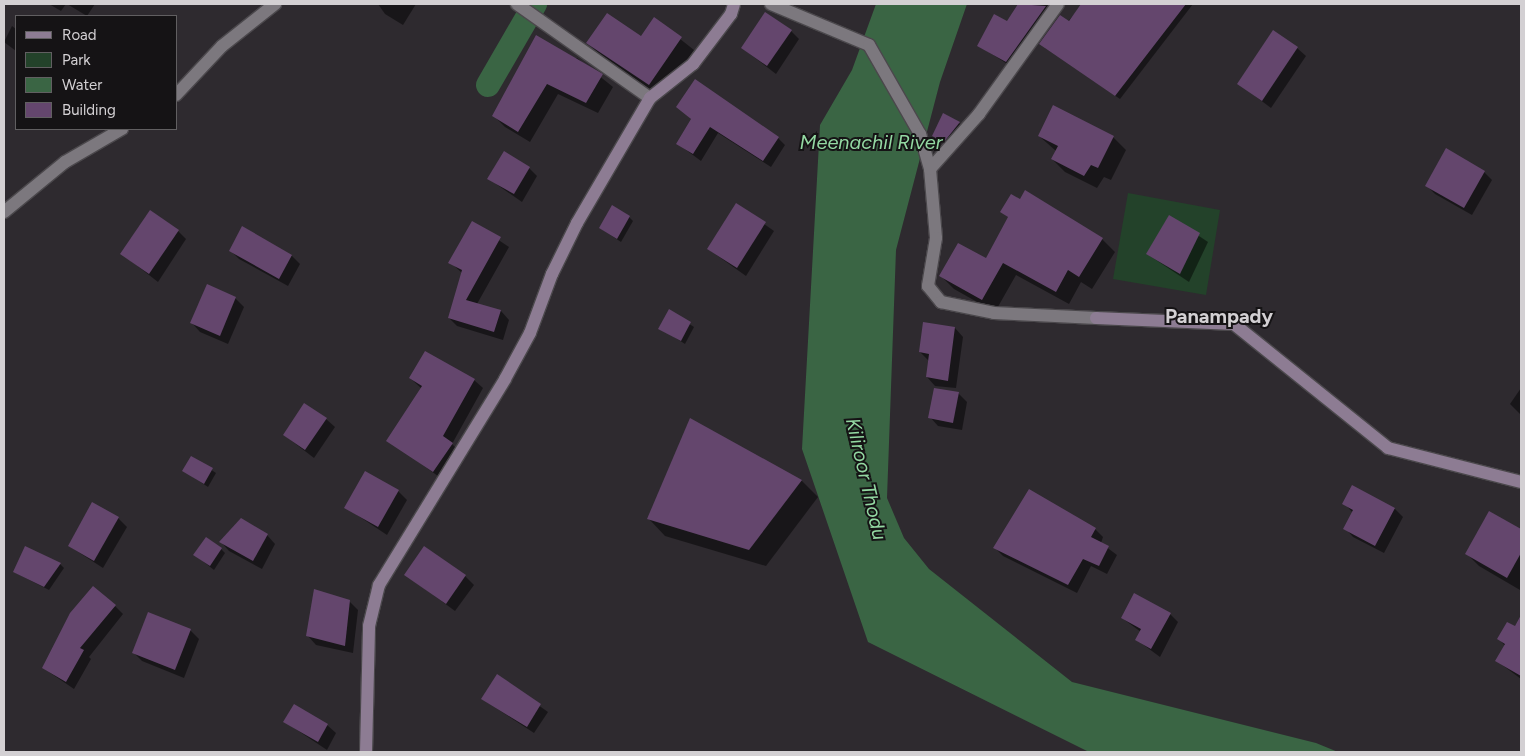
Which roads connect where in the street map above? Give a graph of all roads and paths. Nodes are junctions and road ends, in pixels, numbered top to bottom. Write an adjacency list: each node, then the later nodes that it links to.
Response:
1 (275, 4): 6 (street)
2 (734, 4): 7 (main road)
3 (770, 4): 9 (street)
4 (1058, 4): 9 (street)
5 (518, 5): 7 (street)
6 (178, 93)
7 (650, 98): 13 (main road)
8 (120, 130): 10 (street)
9 (930, 170): 11 (street)
10 (4, 212)
11 (1096, 318): 12 (main road)
12 (1521, 482)
13 (366, 752)

